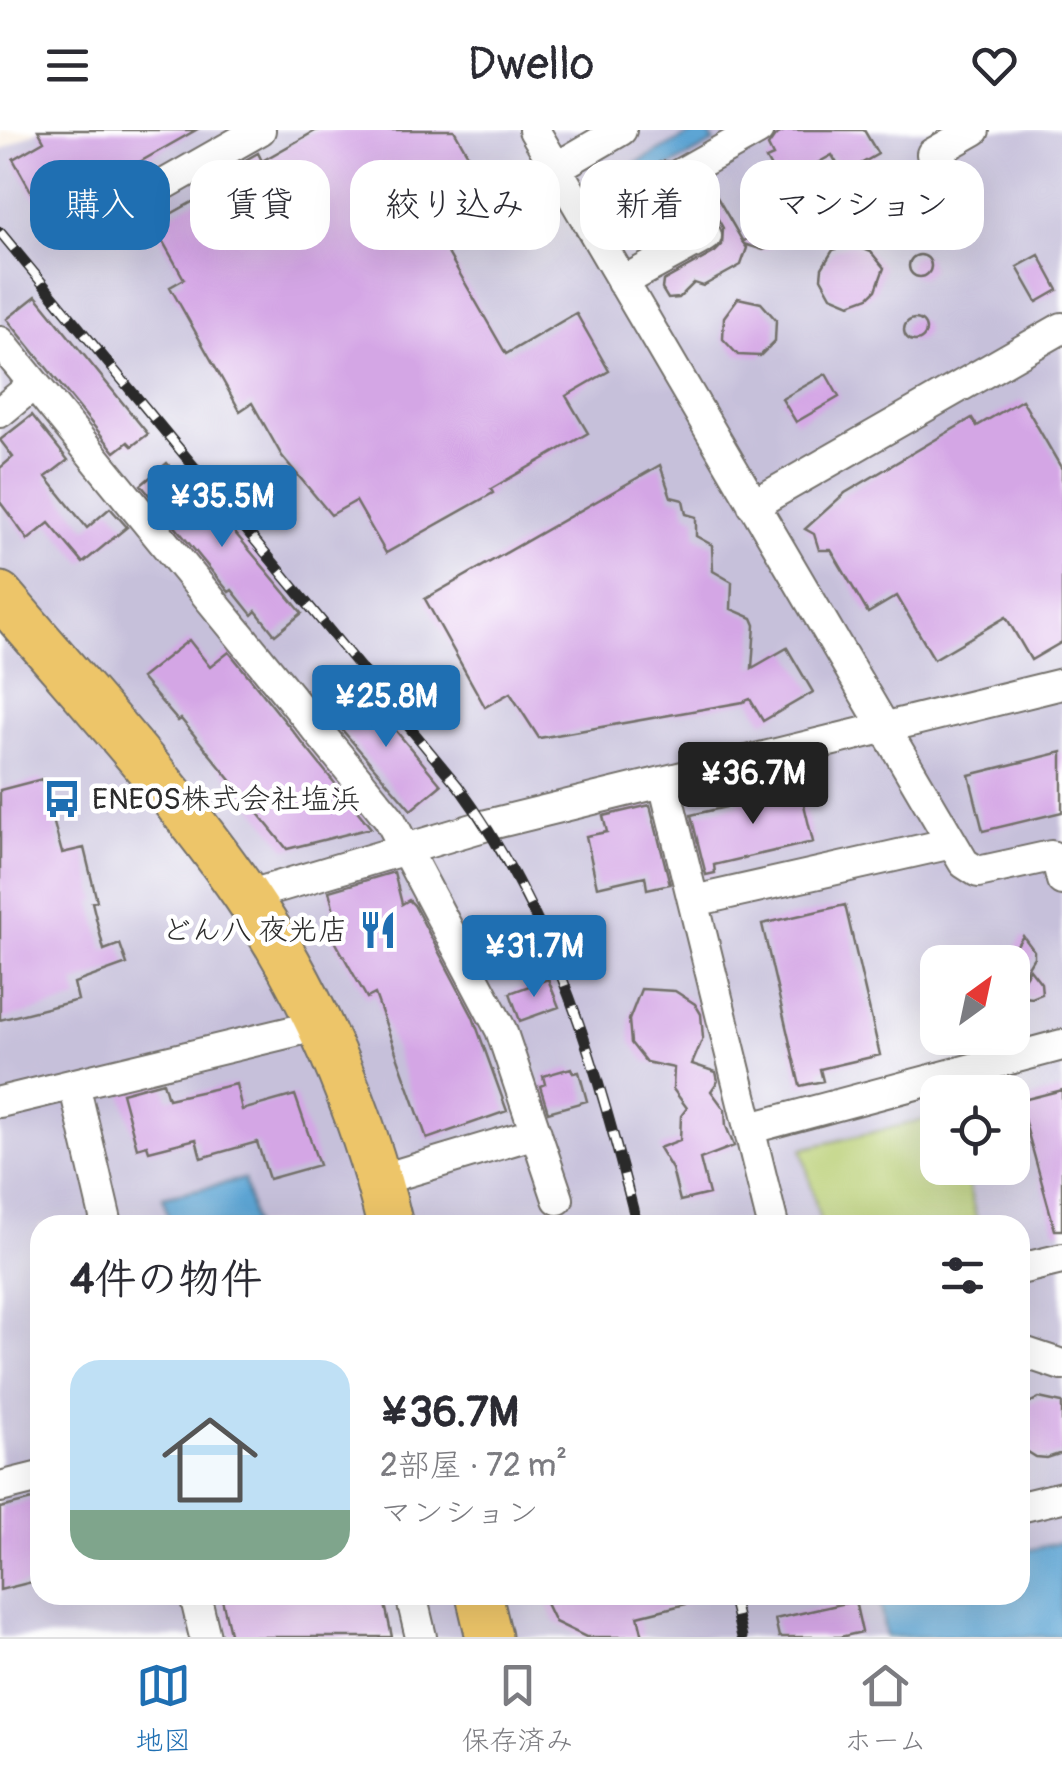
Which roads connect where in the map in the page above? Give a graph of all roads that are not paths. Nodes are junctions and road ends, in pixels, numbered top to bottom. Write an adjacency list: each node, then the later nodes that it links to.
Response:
1 (260, 130): 11 (street)
2 (534, 130): 7 (street)
3 (621, 130): 9 (street)
4 (758, 130): 8 (street)
5 (974, 130): 6 (street)
6 (932, 154)
7 (551, 160)
8 (705, 160)
9 (560, 166)
10 (560, 174): 12 (street)
11 (170, 181)
12 (580, 207)
13 (604, 250): 15 (street)
14 (680, 250): 15 (street)
15 (622, 282): 20 (street)
16 (1062, 328): 20 (street)
17 (0, 342): 18 (street)
18 (34, 384): 19 (street); 26 (street)
19 (0, 412)
20 (752, 505): 23 (street)
21 (0, 595): 28 (highway)
22 (1062, 684): 23 (street)
23 (883, 728): 24 (street); 25 (street)
24 (664, 783): 26 (street); 29 (street)
25 (952, 844): 27 (street); 29 (street)
26 (403, 848): 28 (street); 35 (street)
27 (1062, 880)
28 (246, 896): 30 (highway)
29 (694, 902): 34 (street)
30 (320, 1024): 32 (street); 36 (highway)
31 (1062, 1045): 34 (street)
32 (74, 1084): 33 (street); 38 (street)
33 (0, 1102)
34 (751, 1128): 40 (street)
35 (536, 1133): 36 (street); 37 (street)
36 (379, 1180): 39 (highway)
37 (558, 1199)
38 (104, 1215)
39 (388, 1215)
40 (772, 1215)
41 (1062, 1258): 42 (street)
42 (1030, 1266)
43 (1030, 1354): 44 (street)
44 (1062, 1365)
45 (30, 1479): 46 (street)
46 (0, 1486)
47 (1062, 1497): 48 (street)
48 (1030, 1505)
49 (197, 1605): 52 (street)
50 (413, 1605): 53 (street)
51 (481, 1605): 54 (highway)
52 (205, 1637)
53 (421, 1637)
54 (489, 1637)

